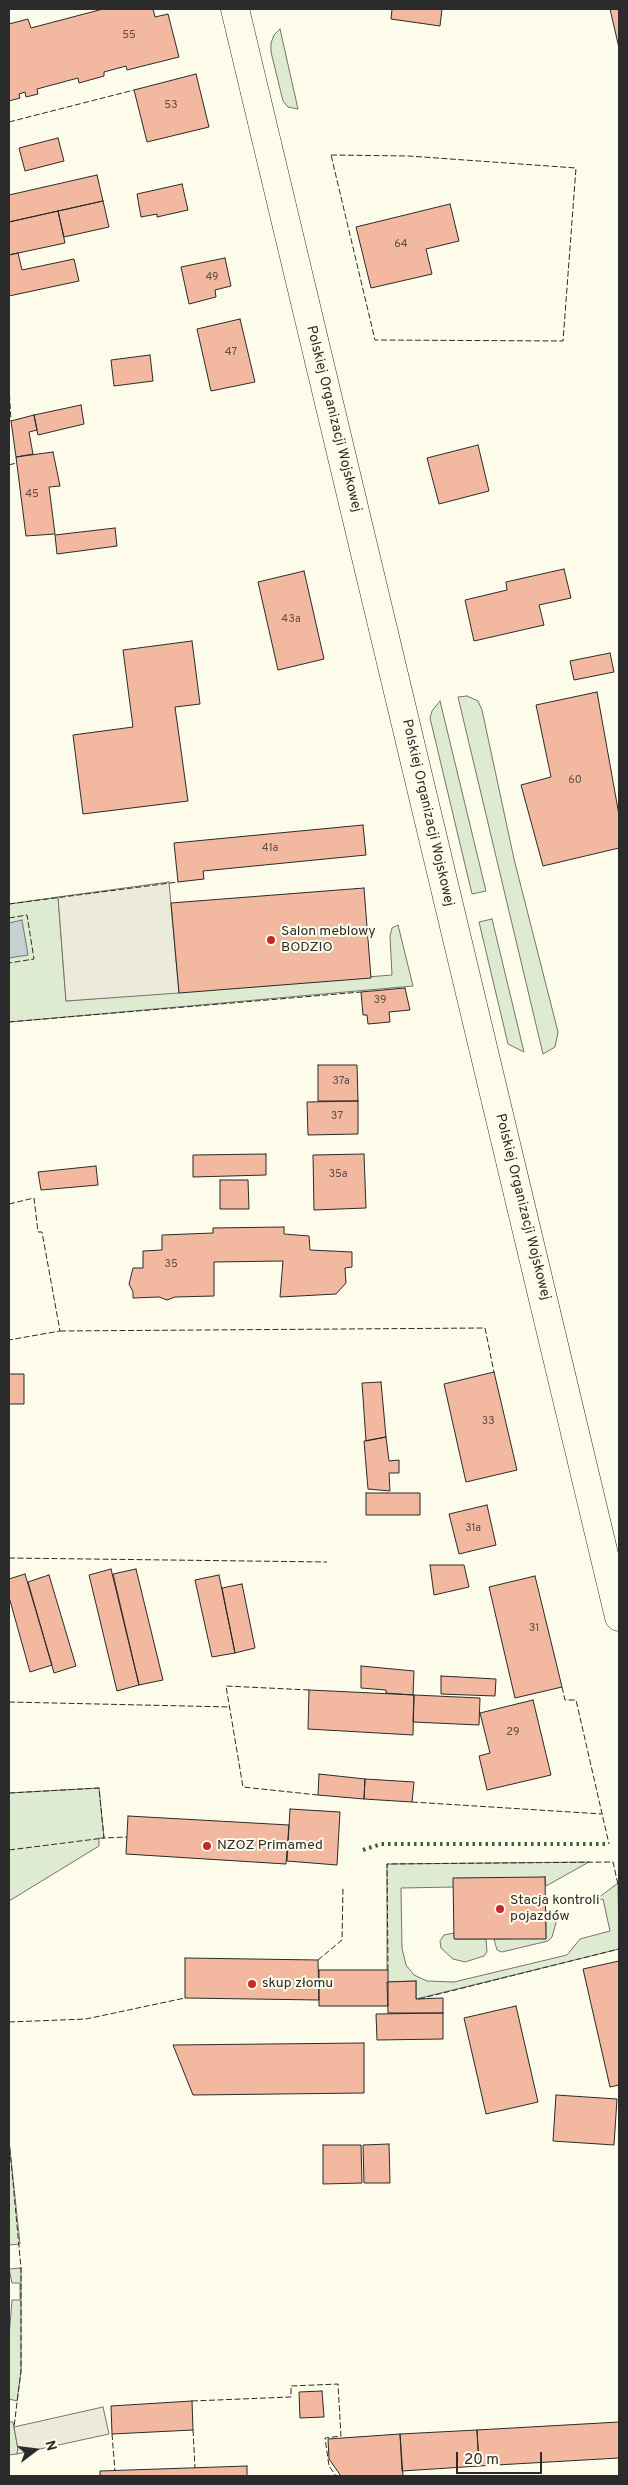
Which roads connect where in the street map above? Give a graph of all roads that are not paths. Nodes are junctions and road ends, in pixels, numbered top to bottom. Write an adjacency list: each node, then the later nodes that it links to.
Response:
1 (235, 9): 2 (main road, Polskiej Organizacji Wojskowej)
2 (619, 1618)

